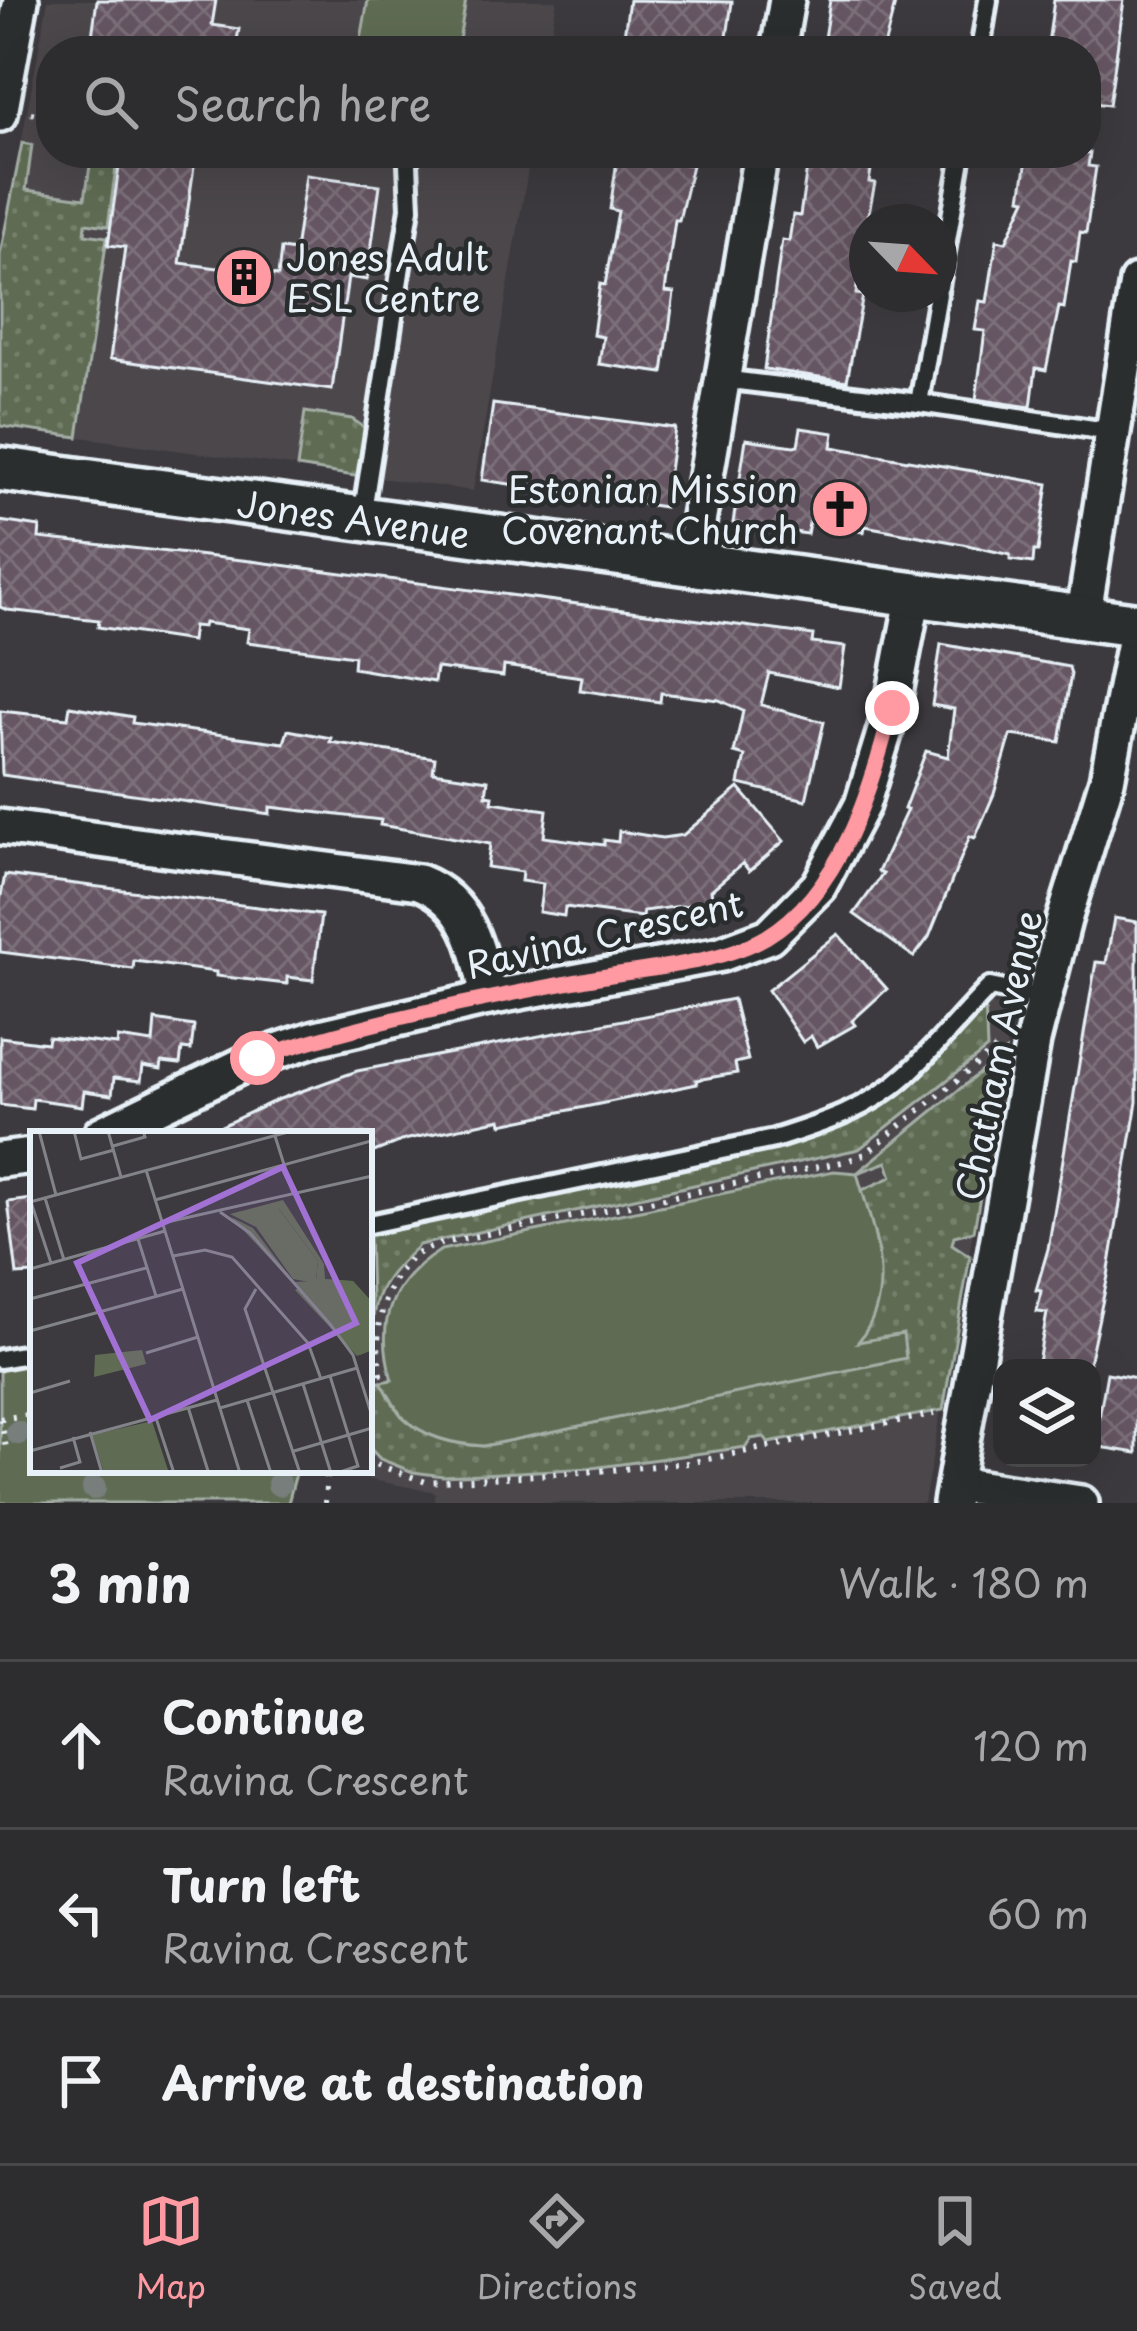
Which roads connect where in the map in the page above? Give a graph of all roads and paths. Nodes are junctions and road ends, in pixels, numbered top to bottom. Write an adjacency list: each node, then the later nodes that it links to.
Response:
1 (21, 0): 6 (street)
2 (787, 0): 4 (street)
3 (988, 0): 5 (lane)
4 (781, 36)
5 (982, 36)
6 (7, 43): 7 (street)
7 (0, 114)
8 (408, 168): 18 (lane)
9 (758, 168): 14 (street)
10 (959, 168): 11 (lane)
11 (953, 204)
12 (1137, 282): 16 (street)
13 (934, 312): 15 (lane)
14 (722, 380): 15 (lane); 19 (street)
15 (919, 403): 16 (lane)
16 (1112, 432): 21 (street)
17 (0, 469): 18 (street, Jones Avenue)
18 (362, 518): 19 (street, Jones Avenue)
19 (691, 564): 20 (street, Jones Avenue)
20 (914, 594): 21 (street, Jones Avenue); 24 (street, Ravina Crescent)
21 (1084, 619): 22 (street, Jones Avenue)
22 (1137, 626): 25 (street, Chatham Avenue)
23 (0, 827): 24 (street)
24 (488, 998): 27 (street, Ravina Crescent)
25 (1043, 998): 30 (lane); 39 (street, Chatham Avenue)
26 (1013, 1035): 33 (path)
27 (107, 1131)
28 (30, 1156): 29 (street)
29 (0, 1160)
30 (372, 1223)
31 (30, 1354): 32 (lane)
32 (0, 1359)
33 (372, 1375)
34 (949, 1413): 37 (path)
35 (1, 1419): 36 (path)
36 (5, 1448)
37 (372, 1458)
38 (327, 1473): 40 (path)
39 (953, 1494): 41 (street)
40 (325, 1503)
41 (1081, 1503)

